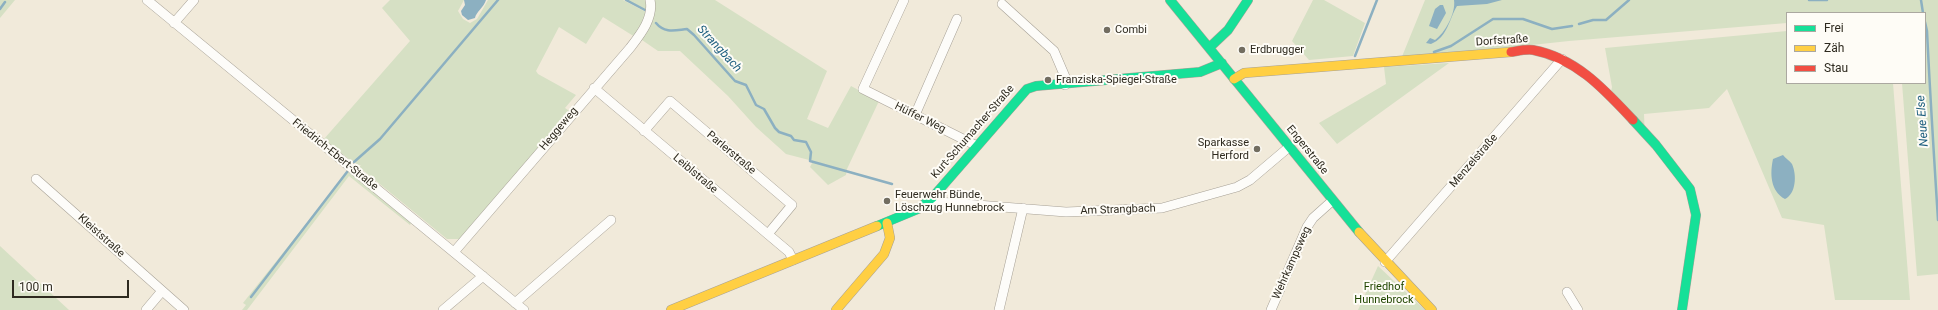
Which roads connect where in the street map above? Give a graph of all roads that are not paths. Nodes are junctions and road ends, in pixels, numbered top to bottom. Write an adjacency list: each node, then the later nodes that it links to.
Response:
1 (146, 0): 9 (street, Friedrich-Ebert-Straße)
2 (194, 0): 9 (street)
3 (650, 0): 15 (street, Heggeweg)
4 (904, 0): 16 (street, Hüffer Weg)
5 (1170, 0): 10 (street, Engerstraße)
6 (1248, 0): 10 (street)
7 (1002, 4): 14 (street)
8 (957, 18): 16 (street)
9 (174, 23): 27 (street, Friedrich-Ebert-Straße)
10 (1210, 47): 12 (street, Engerstraße)
11 (1562, 59): 13 (street, Dorfstraße); 29 (street, Menzelstraße); 44 (street, Dorfstraße)
12 (1222, 63): 13 (street, Engerstraße); 14 (street, Kurt-Schumacher-Straße)
13 (1234, 79): 19 (street, Engerstraße)
14 (1066, 84): 18 (street, Kurt-Schumacher-Straße)
15 (594, 88): 17 (street, Leiblstraße); 27 (street, Heggeweg)
16 (914, 115): 18 (street, Hüffer Weg)
17 (644, 131): 26 (street, Leiblstraße); 26 (street, Parlerstraße)
18 (977, 146): 21 (street, Kurt-Schumacher-Straße)
19 (1289, 147): 22 (street, Engerstraße); 23 (street, Am Strangbach)
20 (36, 179): 31 (street, Kleiststraße)
21 (932, 198): 23 (street, Am Strangbach); 25 (street, Kurt-Schumacher-Straße)
22 (1332, 201): 29 (street, Engerstraße); 41 (street, Wehrkampsweg)
23 (1023, 208): 40 (street)
24 (611, 220): 33 (street)
25 (887, 223): 28 (street, Kurt-Schumacher-Straße); 39 (street)
26 (768, 234): 28 (street, Leiblstraße)
27 (454, 252): 30 (street, Friedrich-Ebert-Straße)
28 (793, 260): 38 (street, Kurt-Schumacher-Straße)
29 (1385, 262): 42 (street, Engerstraße)
30 (483, 276): 33 (street, Friedrich-Ebert-Straße); 36 (street)
31 (162, 291): 34 (street); 35 (street, Kleiststraße)
32 (1567, 292): 43 (street)
33 (515, 303): 37 (street, Friedrich-Ebert-Straße)
34 (146, 310)
35 (184, 310)
36 (443, 310)
37 (524, 310)
38 (671, 310)
39 (836, 310)
40 (999, 310)
41 (1271, 310)
42 (1432, 310)
43 (1578, 310)
44 (1682, 310)

